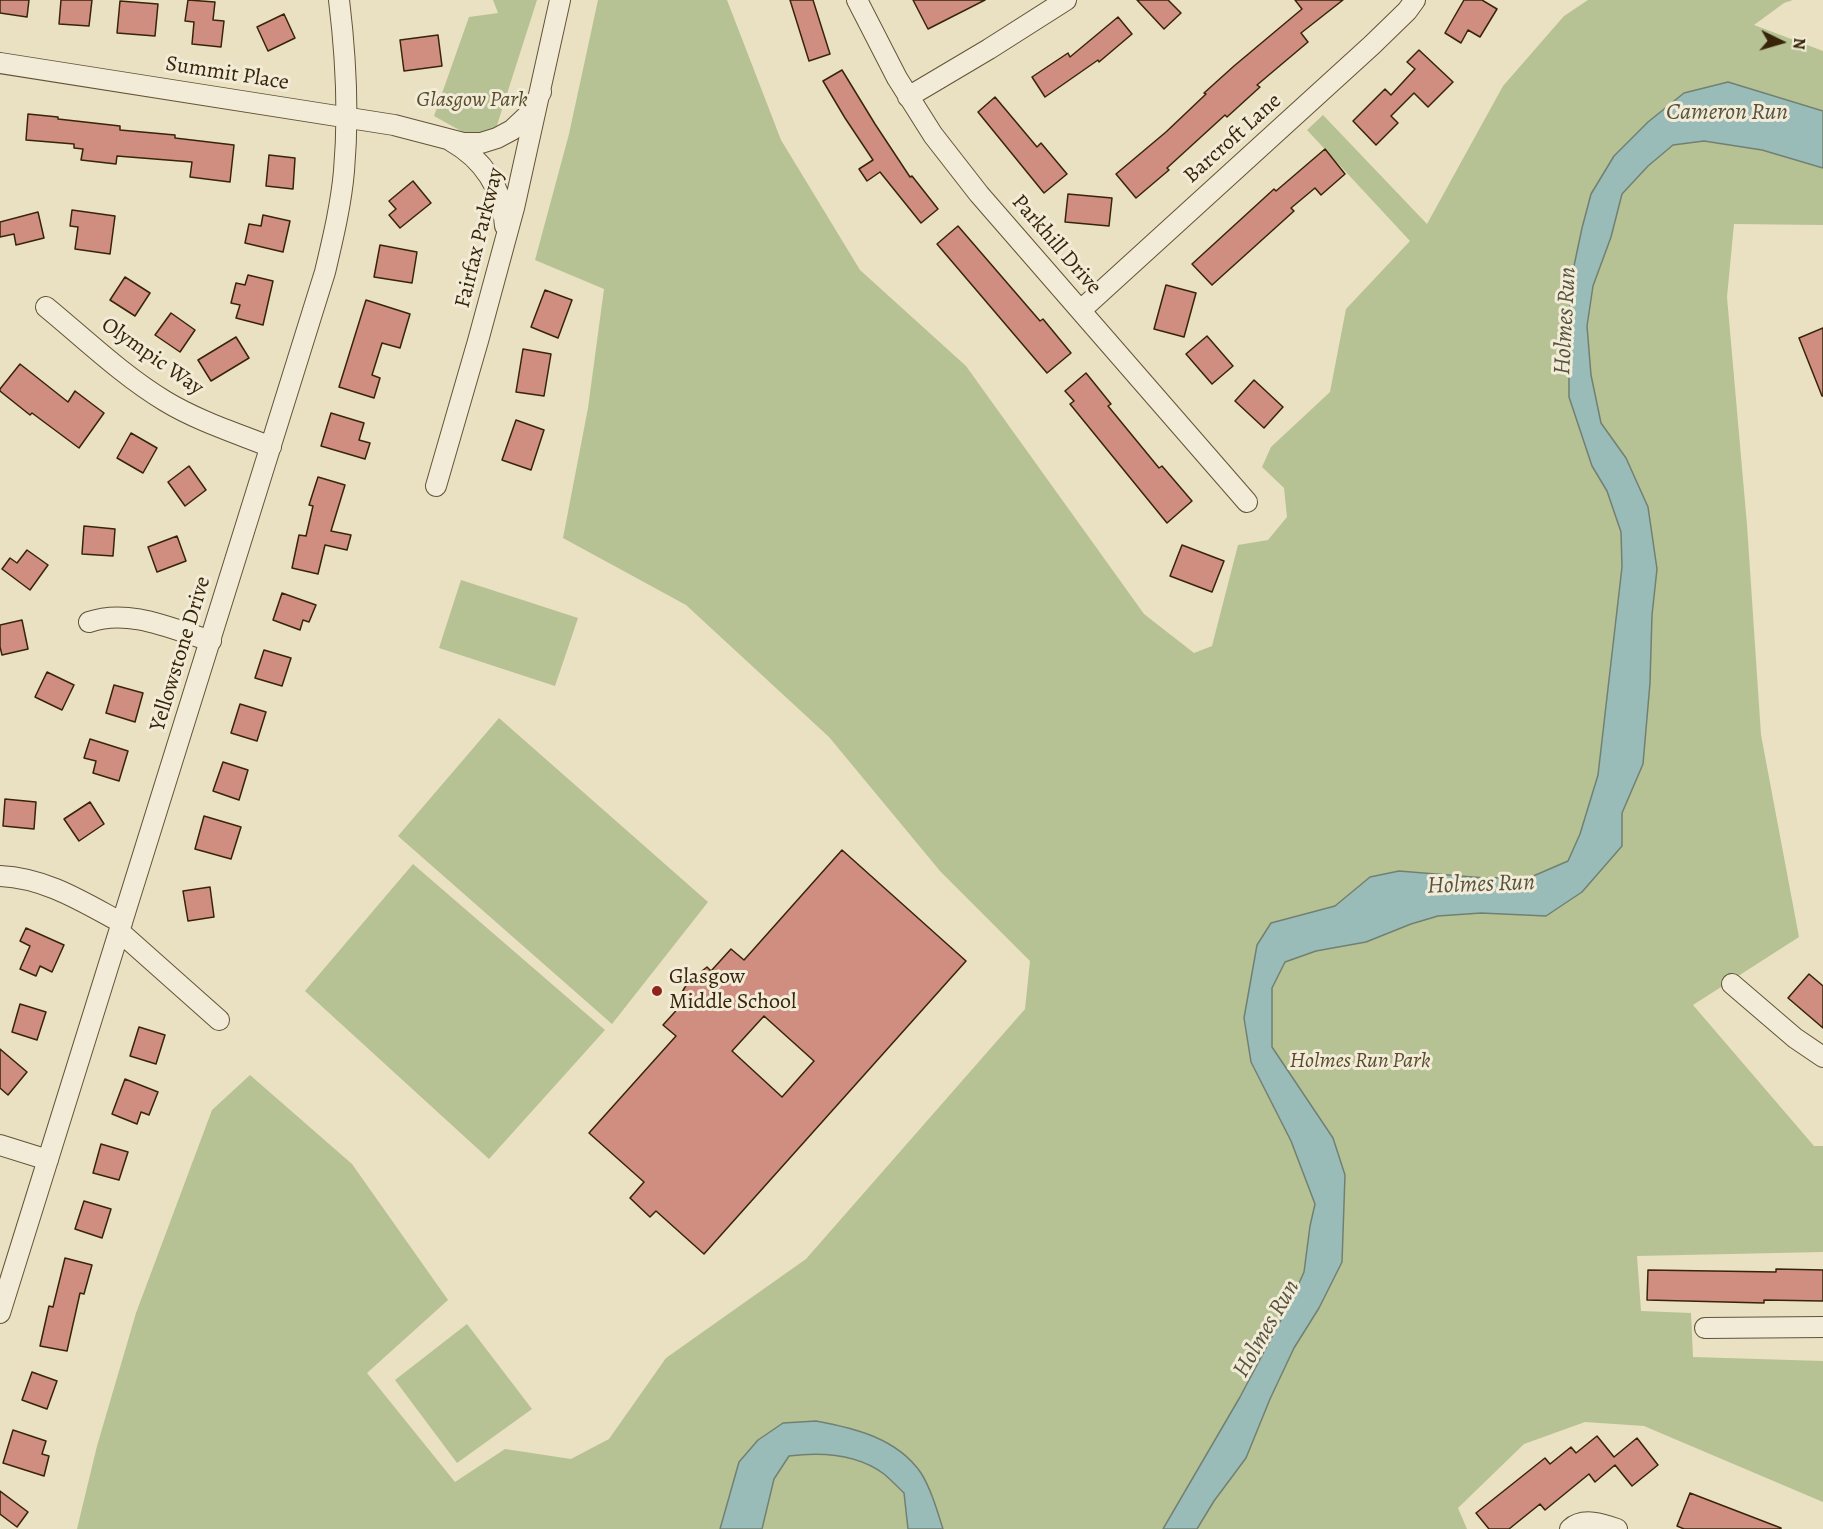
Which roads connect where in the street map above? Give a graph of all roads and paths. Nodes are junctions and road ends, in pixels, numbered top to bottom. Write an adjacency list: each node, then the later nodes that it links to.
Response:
1 (339, 0): 9 (street, Yellowstone Drive)
2 (560, 0): 7 (street, Fairfax Parkway)
3 (857, 0): 8 (street, Parkhill Drive)
4 (1066, 0): 8 (street)
5 (1416, 0): 13 (street, Barcroft Lane)
6 (0, 63): 9 (street, Summit Place)
7 (541, 92): 10 (street, Summit Place); 11 (street, Fairfax Parkway)
8 (908, 97): 13 (street, Parkhill Drive)
9 (347, 117): 10 (street, Summit Place); 14 (street, Yellowstone Drive)
10 (446, 139): 11 (street, Summit Place)
11 (503, 248): 15 (street, Fairfax Parkway)
12 (46, 307): 14 (street, Olympic Way)
13 (1081, 310): 16 (street, Parkhill Drive)
14 (271, 447): 18 (street, Yellowstone Drive)
15 (436, 486)
16 (1247, 502)
17 (89, 622): 18 (street)
18 (211, 640): 20 (street, Yellowstone Drive)
19 (0, 876): 20 (street)
20 (121, 928): 22 (street); 25 (street, Yellowstone Drive)
21 (1732, 984): 23 (street)
22 (219, 1020)
23 (1823, 1057)
24 (0, 1145): 25 (street)
25 (48, 1160): 26 (street, Yellowstone Drive)
26 (0, 1313)
27 (1823, 1327): 28 (street)
28 (1705, 1328)
29 (1570, 1529): 30 (street)
30 (1617, 1529)

